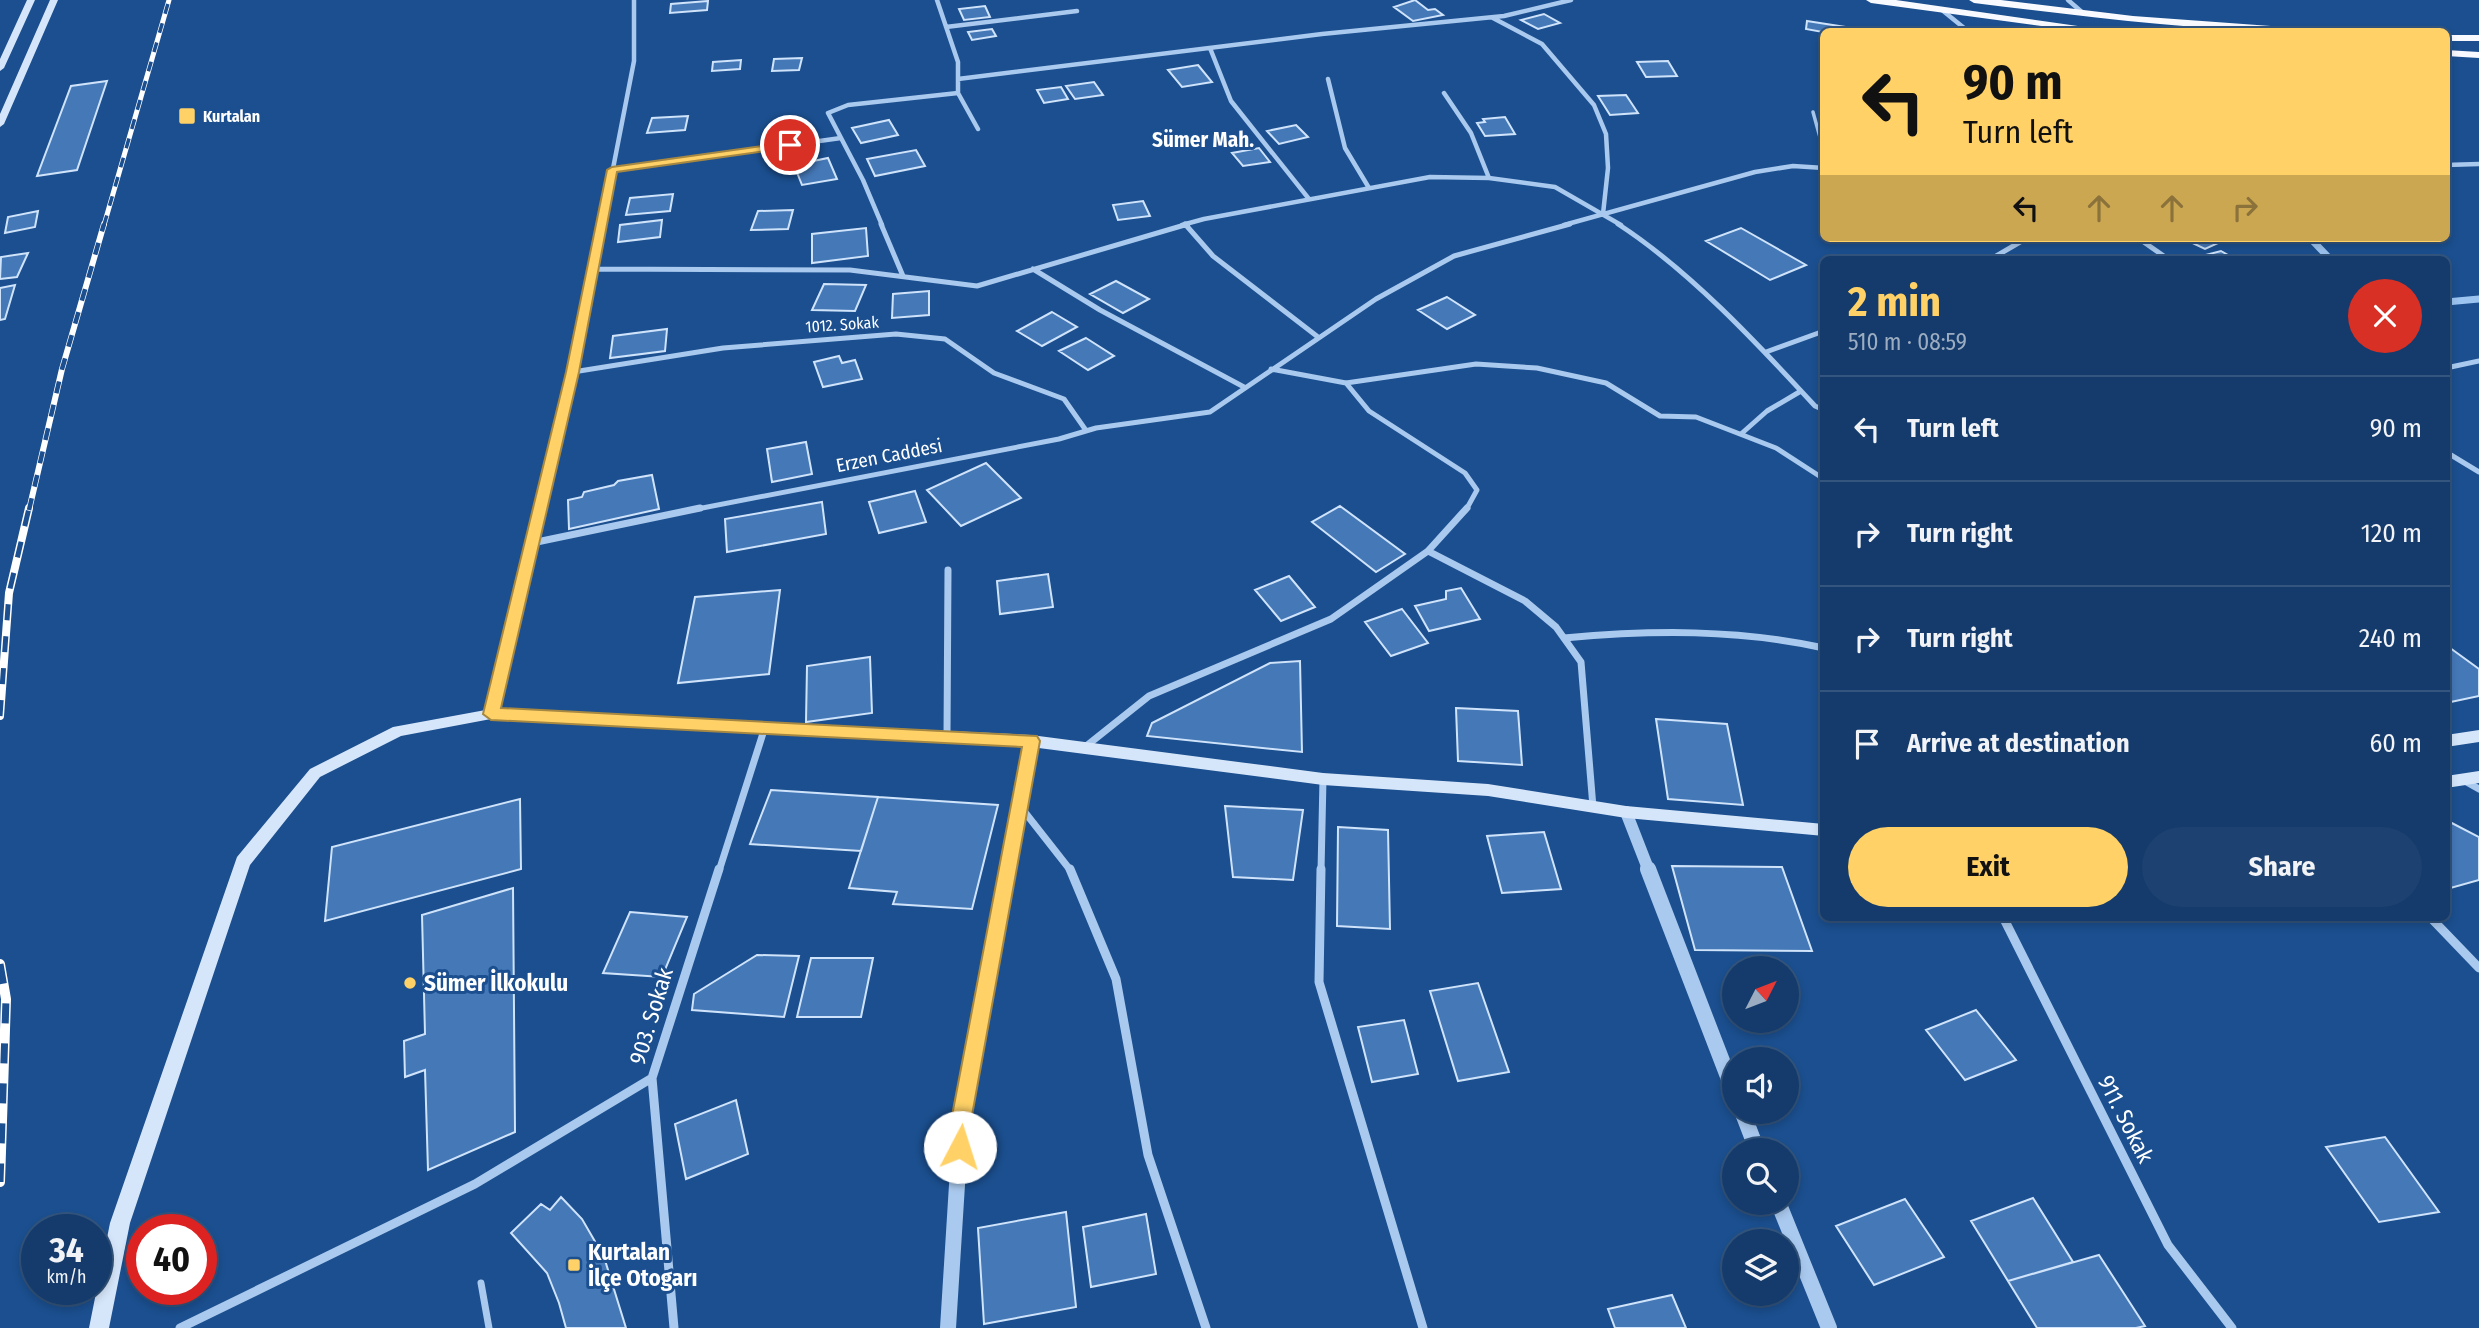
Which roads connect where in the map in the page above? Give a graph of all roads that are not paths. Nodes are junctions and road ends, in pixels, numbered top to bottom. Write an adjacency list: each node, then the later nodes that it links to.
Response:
1 (31, 0): 22 (main road)
2 (54, 0): 28 (main road)
3 (634, 0): 35 (street)
4 (937, 0): 13 (street)
5 (1571, 0): 12 (street)
6 (1871, 0): 9 (highway)
7 (1974, 0): 11 (highway)
8 (2068, 0): 11 (street)
9 (1942, 10): 14 (street); 15 (highway)
10 (1077, 11): 13 (street)
11 (2083, 13): 16 (highway)
12 (1493, 17): 19 (street); 39 (street)
13 (946, 27): 23 (street)
14 (1964, 28)
15 (2084, 28)
16 (2265, 28)
17 (2450, 37): 18 (highway)
18 (2479, 38)
19 (1210, 48): 23 (street); 38 (street)
20 (2450, 53): 21 (highway)
21 (2479, 55)
22 (0, 68)
23 (958, 79): 25 (street)
24 (1328, 79): 37 (street)
25 (958, 93): 29 (street); 31 (street)
26 (1444, 93): 36 (street)
27 (1813, 112): 30 (lane)
28 (0, 124)
29 (978, 130)
30 (1820, 137)
31 (841, 138): 35 (street); 47 (street)
32 (2450, 165): 33 (street)
33 (2477, 166)
34 (1820, 168): 39 (street, Erzen Caddesi)
35 (612, 170): 45 (street)
36 (1489, 178): 37 (street); 39 (street)
37 (1369, 188): 38 (street)
38 (1309, 199): 40 (street)
39 (1603, 214): 49 (street, Erzen Caddesi); 50 (street)
40 (1185, 224): 46 (street); 49 (street)
41 (2019, 242): 43 (street)
42 (2144, 242): 44 (street)
43 (1996, 256)
44 (2164, 256)
45 (593, 269): 47 (street); 54 (street)
46 (1033, 269): 47 (street); 56 (street)
47 (903, 275)
48 (1820, 332): 50 (street)
49 (1318, 337): 53 (street, Erzen Caddesi)
50 (1766, 352): 57 (street)
51 (2479, 361): 52 (street)
52 (2450, 367)
53 (1270, 369): 55 (street); 56 (street, Erzen Caddesi)
54 (573, 372): 59 (street, 1012. Sokak); 64 (street)
55 (1346, 383): 60 (street); 65 (street)
56 (1244, 387): 59 (street, Erzen Caddesi)
57 (1801, 391): 58 (street); 60 (street)
58 (1820, 408)
59 (1084, 429): 64 (street, Erzen Caddesi)
60 (1741, 434): 63 (street)
61 (2450, 454): 62 (street)
62 (2479, 472)
63 (1820, 476)
64 (532, 543): 69 (street)
65 (1428, 551): 67 (street); 75 (street)
66 (948, 570): 71 (street)
67 (1564, 638): 68 (street); 82 (street)
68 (1820, 647)
69 (491, 714): 70 (main road); 92 (main road)
70 (765, 727): 71 (main road); 89 (street, 903. Sokak)
71 (947, 735): 74 (main road)
72 (2479, 736): 73 (main road)
73 (2450, 740)
74 (1031, 741): 75 (main road); 81 (street)
75 (1085, 748): 77 (main road)
76 (2479, 777): 78 (main road)
77 (1323, 779): 82 (main road); 98 (street)
78 (2463, 780): 79 (main road); 80 (street)
79 (2450, 782)
80 (2479, 789)
81 (1019, 805): 96 (street); 97 (street)
82 (1593, 807): 83 (main road)
83 (1626, 811): 84 (main road); 88 (street)
84 (1820, 830)
85 (2005, 921): 100 (street, 911. Sokak)
86 (2434, 921): 87 (street)
87 (2479, 968)
88 (1722, 1061)
89 (652, 1078): 93 (street); 95 (street, 903. Sokak)
90 (1783, 1215): 99 (street)
91 (481, 1283): 94 (lane)
92 (99, 1328)
93 (180, 1328)
94 (489, 1328)
95 (674, 1328)
96 (948, 1328)
97 (1206, 1328)
98 (1423, 1328)
99 (1829, 1328)
100 (2232, 1328)

